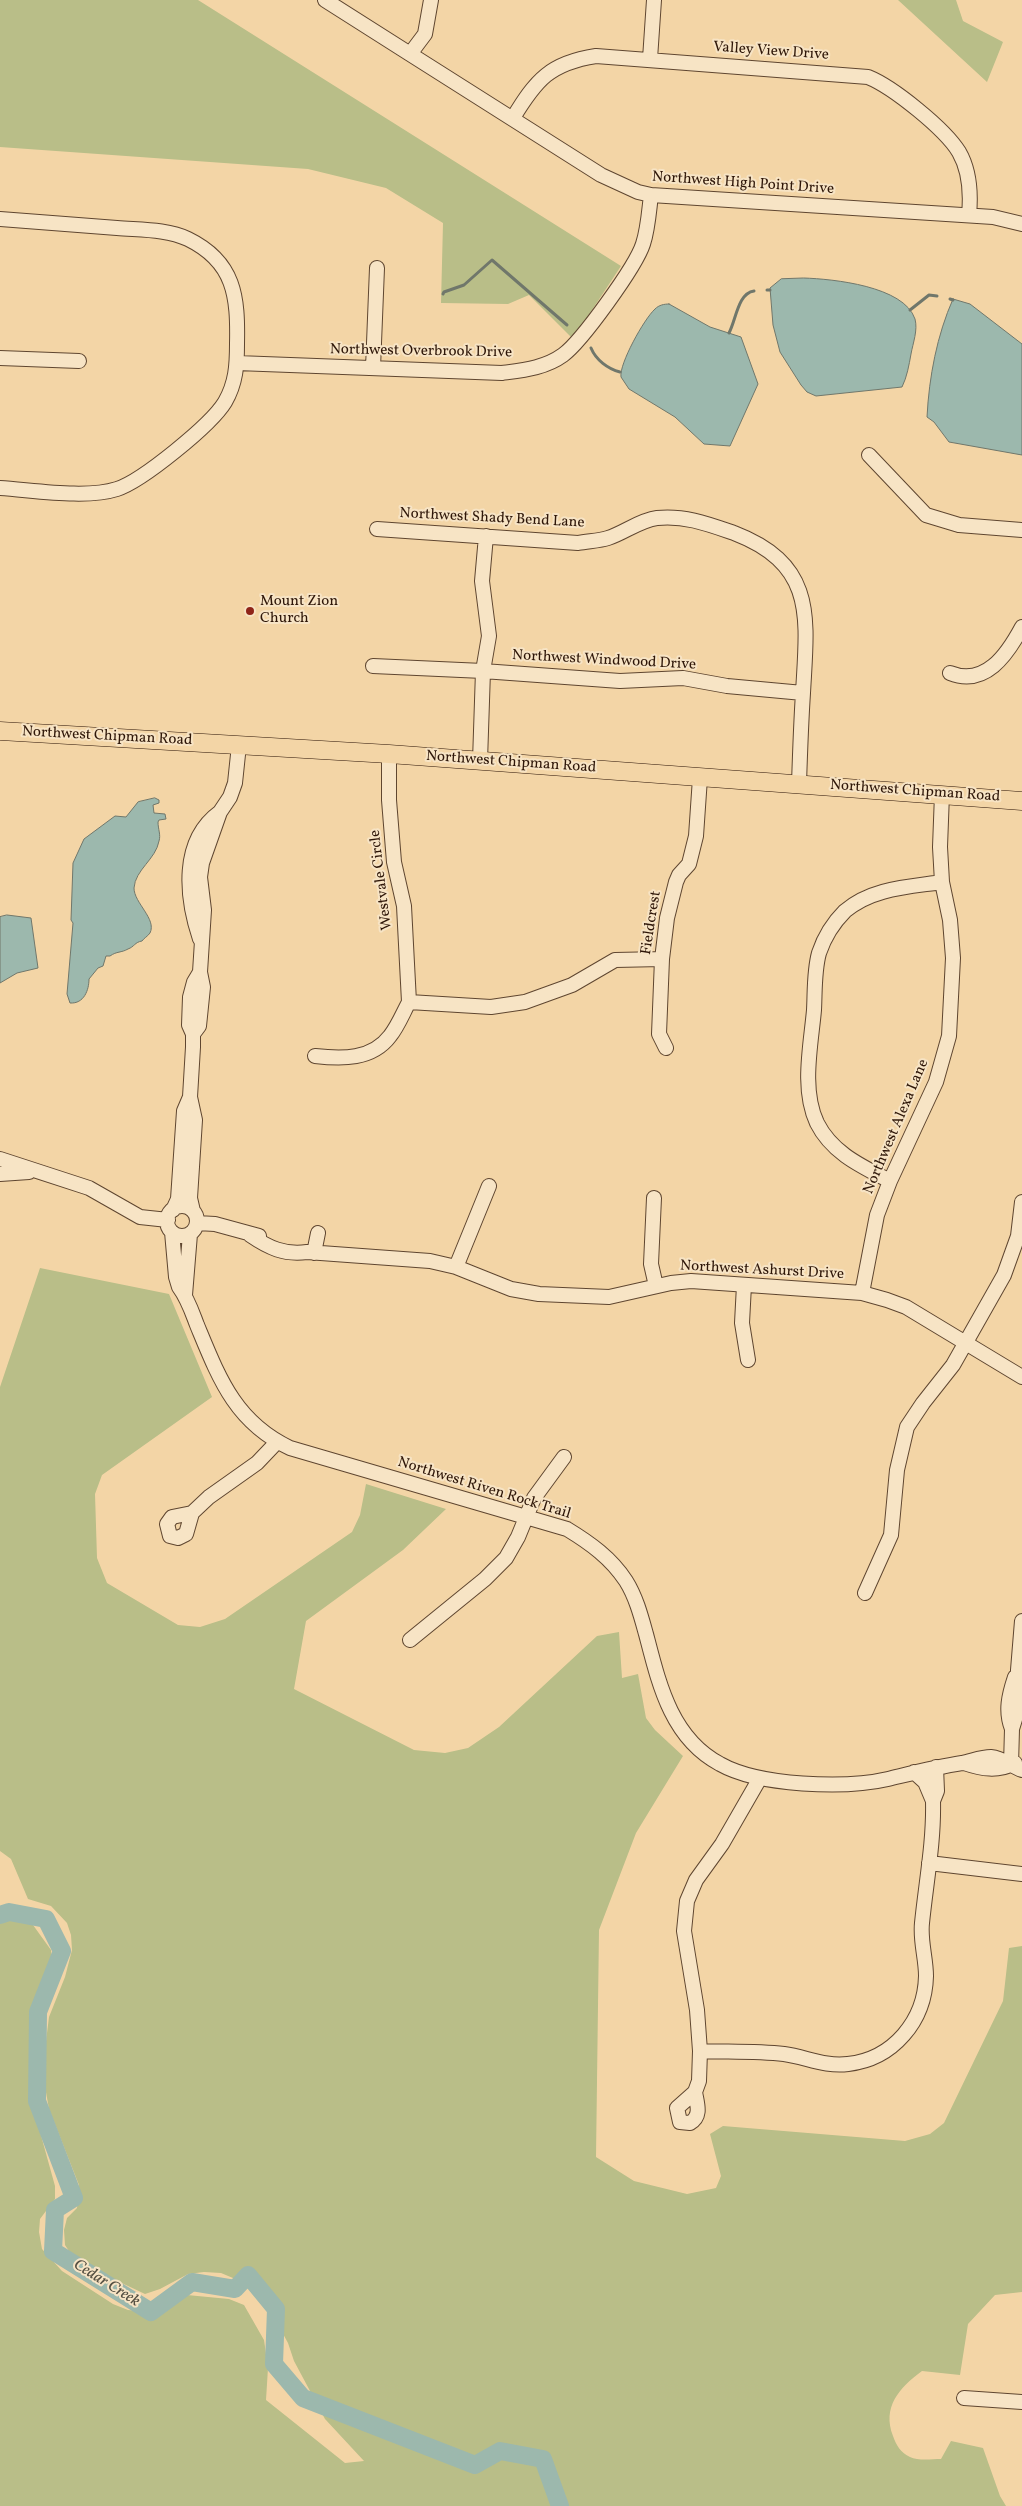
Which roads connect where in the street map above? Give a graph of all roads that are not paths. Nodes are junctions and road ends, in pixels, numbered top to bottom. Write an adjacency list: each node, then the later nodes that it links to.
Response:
1 (324, 0): 4 (street, Northwest High Point Drive)
2 (431, 0): 4 (street)
3 (654, 0): 5 (street)
4 (410, 54): 6 (street, Northwest High Point Drive)
5 (650, 60): 6 (street, Valley View Drive); 8 (street, Valley View Drive)
6 (513, 118): 7 (street, Northwest High Point Drive)
7 (651, 195): 8 (street, Northwest High Point Drive); 15 (street, Northwest Overbrook Drive)
8 (969, 215): 10 (street, Northwest High Point Drive)
9 (0, 219): 14 (street)
10 (1022, 224)
11 (377, 268): 15 (street)
12 (0, 358): 13 (street)
13 (79, 361)
14 (237, 363): 15 (street, Northwest Overbrook Drive); 17 (street)
15 (373, 368)
16 (869, 455): 19 (street)
17 (0, 488)
18 (377, 529): 20 (street, Northwest Shady Bend Lane)
19 (1022, 530)
20 (486, 536): 24 (street); 26 (street, Northwest Shady Bend Lane)
21 (1022, 627): 22 (street)
22 (1018, 644): 25 (street)
23 (373, 666): 24 (street, Northwest Windwood Drive)
24 (483, 671): 26 (street, Northwest Windwood Drive); 30 (street)
25 (950, 673)
26 (803, 693): 32 (street, Northwest Shady Bend Lane)
27 (0, 731): 28 (main road, Northwest Chipman Road)
28 (239, 745): 29 (main road, Northwest Chipman Road); 40 (street, Northwest Riven Rock Trail)
29 (389, 754): 30 (main road, Northwest Chipman Road); 37 (street, Westvale Circle)
30 (480, 761): 31 (main road, Northwest Chipman Road)
31 (700, 778): 32 (main road, Northwest Chipman Road); 36 (street, Fieldcrest)
32 (799, 784): 33 (main road, Northwest Chipman Road)
33 (942, 794): 34 (main road, Northwest Chipman Road); 35 (street, Northwest Alexa Lane)
34 (1022, 801)
35 (942, 882): 44 (street, Northwest Alexa Lane); 44 (street)
36 (662, 959): 37 (street); 38 (street, Fieldcrest)
37 (408, 1002): 39 (street)
38 (666, 1048)
39 (316, 1056)
40 (190, 1097): 48 (street, Northwest Riven Rock Trail); 49 (street, Northwest Riven Rock Trail)
41 (0, 1159): 42 (street)
42 (40, 1172): 43 (street); 48 (street)
43 (0, 1174)
44 (890, 1181): 56 (street, Northwest Alexa Lane)
45 (489, 1186): 53 (street)
46 (654, 1198): 55 (street)
47 (1022, 1202): 51 (street)
48 (171, 1221): 49 (street); 49 (street); 57 (street, Northwest Riven Rock Trail)
49 (193, 1223): 52 (street, Northwest Ashurst Drive); 57 (street, Northwest Riven Rock Trail)
50 (318, 1233): 52 (street)
51 (1020, 1236): 58 (street)
52 (311, 1252): 53 (street, Northwest Ashurst Drive)
53 (456, 1267): 55 (street, Northwest Ashurst Drive)
54 (744, 1285): 55 (street, Northwest Ashurst Drive); 56 (street, Northwest Ashurst Drive); 59 (street)
55 (656, 1286)
56 (862, 1293): 58 (street, Northwest Ashurst Drive)
57 (185, 1295): 61 (street, Northwest Riven Rock Trail)
58 (966, 1342): 60 (street, Northwest Ashurst Drive); 65 (street)
59 (748, 1360)
60 (1022, 1377)
61 (277, 1442): 63 (street); 64 (street, Northwest Riven Rock Trail)
62 (564, 1457): 64 (street)
63 (192, 1513)
64 (526, 1518): 67 (street); 71 (street, Northwest Riven Rock Trail)
65 (865, 1593)
66 (1022, 1621): 68 (street)
67 (410, 1640)
68 (1018, 1765): 69 (street, Northwest Riven Rock Trail)
69 (936, 1767): 70 (street, Northwest Riven Rock Trail); 73 (street)
70 (914, 1772): 72 (street, Northwest Riven Rock Trail); 73 (street)
71 (742, 1774): 72 (street, Northwest Riven Rock Trail); 74 (street)
72 (760, 1778): 74 (street)
73 (933, 1801): 75 (street)
74 (738, 1812): 77 (street)
75 (929, 1863): 76 (street); 77 (street)
76 (1022, 1874)
77 (700, 2051): 78 (street)
78 (695, 2092)
79 (964, 2398): 80 (street)
80 (1022, 2402)

